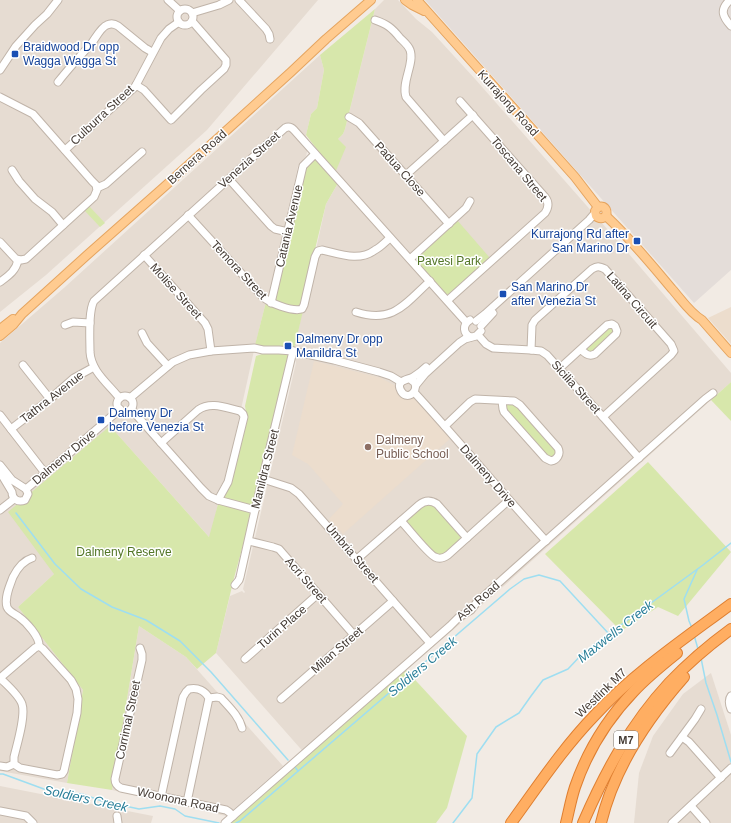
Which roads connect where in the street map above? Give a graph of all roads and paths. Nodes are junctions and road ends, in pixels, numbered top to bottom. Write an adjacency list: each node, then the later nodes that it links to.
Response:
1 (58, 0): 18 (street)
2 (168, 0): 9 (street)
3 (228, 0): 10 (street)
4 (239, 0): 16 (street)
5 (371, 0): 49 (main road, Bernera Road)
6 (405, 0): 11 (main road)
7 (417, 0): 11 (main road, Kurrajong Road)
8 (730, 0): 15 (street)
9 (180, 11): 10 (street); 14 (street)
10 (192, 12): 13 (street)
11 (429, 13): 34 (main road, Kurrajong Road)
12 (375, 20): 25 (street)
13 (192, 21): 14 (street); 20 (street)
14 (179, 22): 17 (street, Culburra Street)
15 (731, 26)
16 (270, 39)
17 (152, 52): 19 (street); 20 (street, Culburra Street)
18 (1, 67)
19 (58, 82)
20 (136, 84): 26 (street, Culburra Street)
21 (0, 97): 26 (street)
22 (460, 101): 23 (street, Toscana Street)
23 (473, 115): 25 (street); 46 (street, Toscana Street)
24 (349, 117): 30 (street, Padua Close)
25 (444, 141): 30 (street)
26 (65, 150): 32 (street)
27 (142, 152): 32 (street)
28 (315, 154): 31 (street, Venezia Street); 38 (street, Catania Avenue); 39 (street, Venezia Street)
29 (12, 170): 37 (street)
30 (406, 176): 36 (street, Padua Close)
31 (229, 179): 35 (street, Venezia Street); 38 (street)
32 (97, 188): 37 (street)
33 (470, 201): 36 (street)
34 (599, 213): 50 (main road, Kurrajong Road); 53 (street)
35 (188, 215): 41 (street, Venezia Street); 47 (street, Temora Street)
36 (449, 224): 42 (street)
37 (63, 225): 43 (street)
38 (288, 232): 47 (street, Catania Avenue)
39 (390, 238): 42 (street, Venezia Street); 47 (street, Temora Street)
40 (0, 242): 43 (street)
41 (144, 255): 52 (street, Venezia Street); 62 (street, Molise Street)
42 (410, 259): 44 (street, Venezia Street)
43 (18, 260): 45 (street)
44 (430, 281): 46 (street, Venezia Street); 48 (street)
45 (0, 282)
46 (448, 300): 51 (street, Venezia Street)
47 (271, 303)
48 (356, 312)
49 (22, 314): 55 (main road, Bernera Road); 58 (main road, Bernera Road)
50 (698, 318): 64 (main road, Kurrajong Road); 65 (main road, Kurrajong Road)
51 (466, 322): 53 (street); 56 (street)
52 (90, 323): 54 (street); 68 (street, Venezia Street)
53 (478, 323): 59 (street)
54 (65, 325)
55 (0, 329)
56 (464, 331): 59 (street); 70 (street)
57 (142, 333): 67 (street)
58 (0, 336)
59 (475, 336): 61 (street, Sicilia Street); 72 (street)
60 (581, 349): 60 (street); 69 (street)
61 (531, 350): 69 (street, Sicilia Street); 81 (street, Latina Circuit)
62 (212, 351): 63 (street); 67 (street)
63 (293, 351): 71 (street); 89 (street, Manildra Street)
64 (731, 353)
65 (731, 358)
66 (23, 365): 76 (street)
67 (168, 366): 75 (street)
68 (94, 367): 74 (street, Venezia Street); 76 (street, Tathra Avenue)
69 (560, 368): 81 (street, Sicilia Street)
70 (410, 379): 71 (street); 72 (street)
71 (401, 382): 72 (street)
72 (415, 389): 82 (street, Dalmeny Drive)
73 (713, 394): 85 (street, Ash Road)
74 (120, 398): 75 (street); 78 (street)
75 (130, 398): 79 (street)
76 (50, 399): 83 (street, Tathra Avenue)
77 (502, 401): 77 (street); 82 (street)
78 (120, 409): 79 (street); 88 (street, Dalmeny Drive)
79 (131, 409): 84 (street)
80 (0, 415): 83 (street)
81 (603, 416): 85 (street, Sicilia Street)
82 (445, 426): 93 (street, Dalmeny Drive)
83 (10, 429): 88 (street)
84 (161, 443): 92 (street); 92 (street)
85 (639, 458): 99 (street, Ash Road)
86 (0, 465): 90 (street)
87 (0, 472): 91 (street)
88 (45, 473): 90 (street, Dalmeny Drive)
89 (263, 479): 95 (street, Manildra Street); 101 (street, Umbria Street)
90 (23, 487): 91 (street); 91 (street)
91 (13, 495): 94 (street)
92 (218, 500): 95 (street)
93 (509, 500): 97 (street); 99 (street, Dalmeny Drive)
94 (0, 510)
95 (255, 510): 98 (street, Manildra Street)
96 (401, 521): 97 (street); 97 (street); 101 (street)
97 (467, 538)
98 (249, 541): 102 (street, Manildra Street); 103 (street, Acri Street)
99 (546, 541): 111 (street, Ash Road)
100 (32, 558): 112 (street)
101 (358, 559): 104 (street, Umbria Street)
102 (235, 585)
103 (318, 594): 110 (street, Acri Street); 116 (street, Turin Place)
104 (393, 601): 110 (street, Milan Street); 111 (street, Umbria Street)
105 (731, 604): 107 (highway, M7)
106 (731, 610): 107 (highway, M7)
107 (714, 620): 113 (highway, M7)
108 (731, 629): 114 (highway)
109 (731, 633): 114 (highway)
110 (354, 635): 121 (street, Milan Street)
111 (430, 643): 136 (street, Ash Road)
112 (39, 646): 118 (street); 127 (street)
113 (680, 646): 139 (highway, Westlink M7 / M7); 140 (highway, M7)
114 (712, 646): 117 (highway)
115 (140, 648): 131 (street, Corrimal Street)
116 (245, 659)
117 (688, 668): 141 (highway, M7); 142 (highway)
118 (0, 678): 127 (street)
119 (731, 696): 122 (street)
120 (209, 698): 124 (street); 132 (street); 133 (street)
121 (281, 699)
122 (731, 708)
123 (701, 709): 125 (street)
124 (242, 728)
125 (682, 737): 126 (street); 130 (street)
126 (670, 752)
127 (14, 764): 128 (street)
128 (0, 766)
129 (731, 768): 130 (street)
130 (720, 778): 134 (street)
131 (121, 788): 132 (street, Woonona Road)
132 (162, 797): 133 (street, Woonona Road)
133 (187, 802): 136 (street, Woonona Road)
134 (691, 806): 143 (street); 144 (street)
135 (0, 811): 137 (street)
136 (233, 816): 138 (street, Ash Road)
137 (33, 823)
138 (225, 823)
139 (511, 823)
140 (566, 823)
141 (583, 823)
142 (601, 823)
143 (672, 823)
144 (706, 823)

